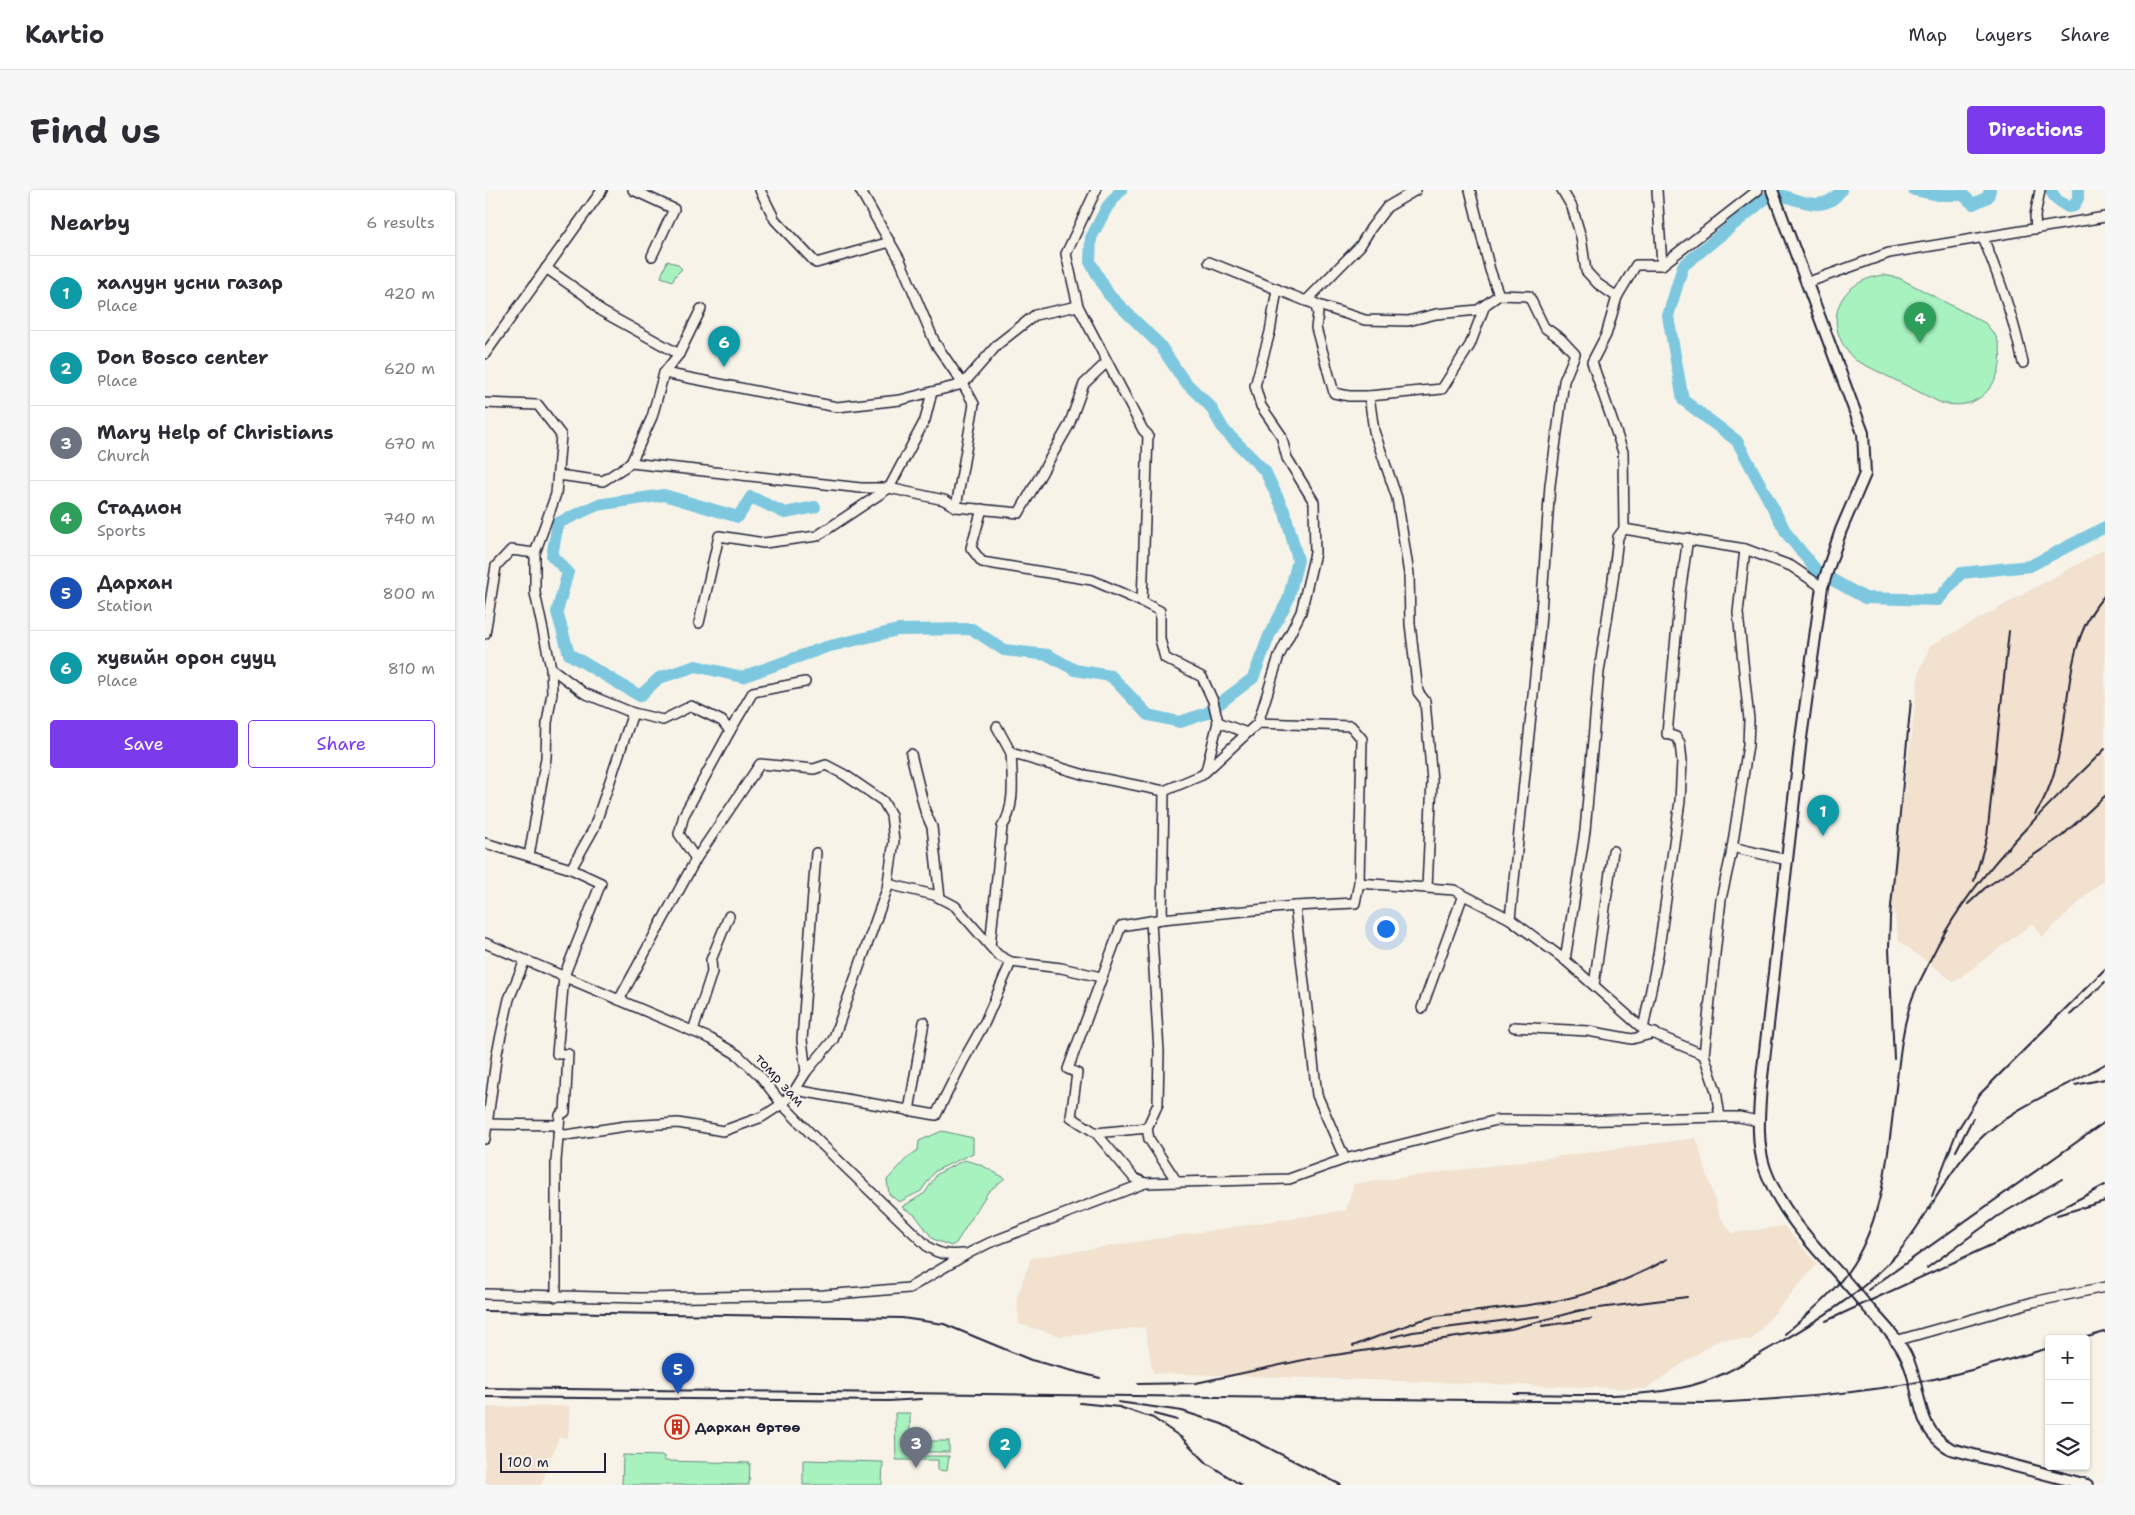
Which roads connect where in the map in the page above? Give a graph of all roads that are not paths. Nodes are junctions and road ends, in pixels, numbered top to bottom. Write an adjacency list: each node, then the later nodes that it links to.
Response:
1 (602, 190): 20 (street)
2 (633, 190): 17 (street)
3 (761, 190): 16 (street)
4 (860, 190): 16 (street)
5 (1097, 190): 27 (street)
6 (1416, 190): 25 (street)
7 (1470, 190): 23 (street)
8 (1562, 190): 24 (street)
9 (1657, 190): 19 (street)
10 (1758, 190): 19 (street)
11 (1772, 190): 21 (street)
12 (2039, 194): 14 (street)
13 (2105, 217): 14 (street)
14 (2036, 229): 15 (street)
15 (1983, 238): 21 (street); 32 (street)
16 (890, 242): 34 (street)
17 (652, 256)
18 (1209, 262): 22 (street)
19 (1661, 265): 24 (street)
20 (546, 268): 29 (street); 30 (street)
21 (1805, 283): 47 (street)
22 (1277, 289): 25 (street); 55 (street)
23 (1499, 295): 26 (street); 79 (street)
24 (1617, 297): 43 (street)
25 (1310, 302): 26 (street); 36 (street)
26 (1485, 305): 36 (street)
27 (1077, 306): 31 (street); 34 (street)
28 (701, 309): 30 (street)
29 (485, 354)
30 (679, 354): 33 (street)
31 (1107, 362): 42 (street); 48 (street)
32 (2023, 363)
33 (664, 373): 35 (street); 38 (street)
34 (963, 384): 35 (street); 41 (street)
35 (932, 392): 40 (street)
36 (1369, 396): 73 (street)
37 (485, 402): 39 (street)
38 (631, 463): 39 (street); 40 (street)
39 (557, 475): 46 (street)
40 (889, 488): 41 (street); 49 (street)
41 (956, 507): 42 (street)
42 (982, 509): 48 (street)
43 (1623, 529): 44 (street); 84 (street)
44 (1688, 538): 45 (street); 93 (street)
45 (1745, 549): 47 (street); 64 (street)
46 (535, 553): 50 (street); 51 (street)
47 (1822, 587): 69 (street)
48 (1142, 602): 54 (street)
49 (699, 623)
50 (485, 634)
51 (551, 668): 53 (street); 67 (street)
52 (805, 682): 57 (street)
53 (633, 713): 57 (street); 70 (street)
54 (1218, 722): 58 (street); 61 (street)
55 (1258, 723): 58 (street); 71 (street)
56 (997, 727): 59 (street)
57 (730, 731): 68 (street)
58 (1247, 733): 61 (street)
59 (1011, 753): 62 (street); 82 (street)
60 (911, 754): 75 (street)
61 (1206, 771): 62 (street)
62 (1164, 790): 78 (street)
63 (485, 843): 67 (street)
64 (1732, 847): 69 (street); 96 (street)
65 (1613, 850): 88 (street)
66 (816, 853): 97 (street)
67 (529, 856): 70 (street)
68 (696, 859): 72 (street); 89 (street)
69 (1787, 860): 103 (street)
70 (571, 869): 86 (street)
71 (1359, 883): 73 (street); 76 (street)
72 (888, 884): 75 (street); 97 (street)
73 (1427, 888): 74 (street)
74 (1463, 895): 79 (street); 90 (street)
75 (940, 898): 82 (street)
76 (1295, 906): 78 (street); 108 (street)
77 (729, 916): 94 (street)
78 (1162, 918): 80 (street)
79 (1510, 919): 84 (street)
80 (1151, 921): 87 (street); 104 (street)
81 (485, 943): 83 (street, томр зам)
82 (990, 946): 85 (street)
83 (525, 960): 86 (street, томр зам); 102 (street)
84 (1565, 960): 88 (street)
85 (1011, 962): 87 (street); 100 (street)
86 (564, 976): 89 (street, томр зам); 105 (street)
87 (1101, 977): 106 (street)
88 (1594, 986): 93 (street)
89 (619, 1000): 94 (street, томр зам)
90 (1422, 1008)
91 (924, 1022): 100 (street)
92 (1514, 1028): 95 (street)
93 (1643, 1029): 95 (street)
94 (693, 1031): 99 (street, томр зам)
95 (1655, 1033): 96 (street)
96 (1704, 1054): 101 (street)
97 (806, 1072): 98 (street)
98 (795, 1090): 99 (street); 100 (street)
99 (782, 1104): 105 (street); 111 (street, томр зам)
100 (909, 1111)
101 (1720, 1117): 103 (street); 108 (street)
102 (487, 1119): 105 (street); 107 (street)
103 (1758, 1121): 115 (street)
104 (1147, 1128): 106 (street); 109 (street)
105 (558, 1130): 114 (street)
106 (1096, 1133): 110 (street)
107 (485, 1139)
108 (1345, 1159): 109 (street)
109 (1177, 1182): 110 (street)
110 (1145, 1183): 111 (street)
111 (967, 1254): 114 (street)
112 (2105, 1287): 115 (street)
113 (485, 1294): 114 (street)
114 (556, 1297)
115 (1895, 1341): 116 (street)
116 (2087, 1485)

